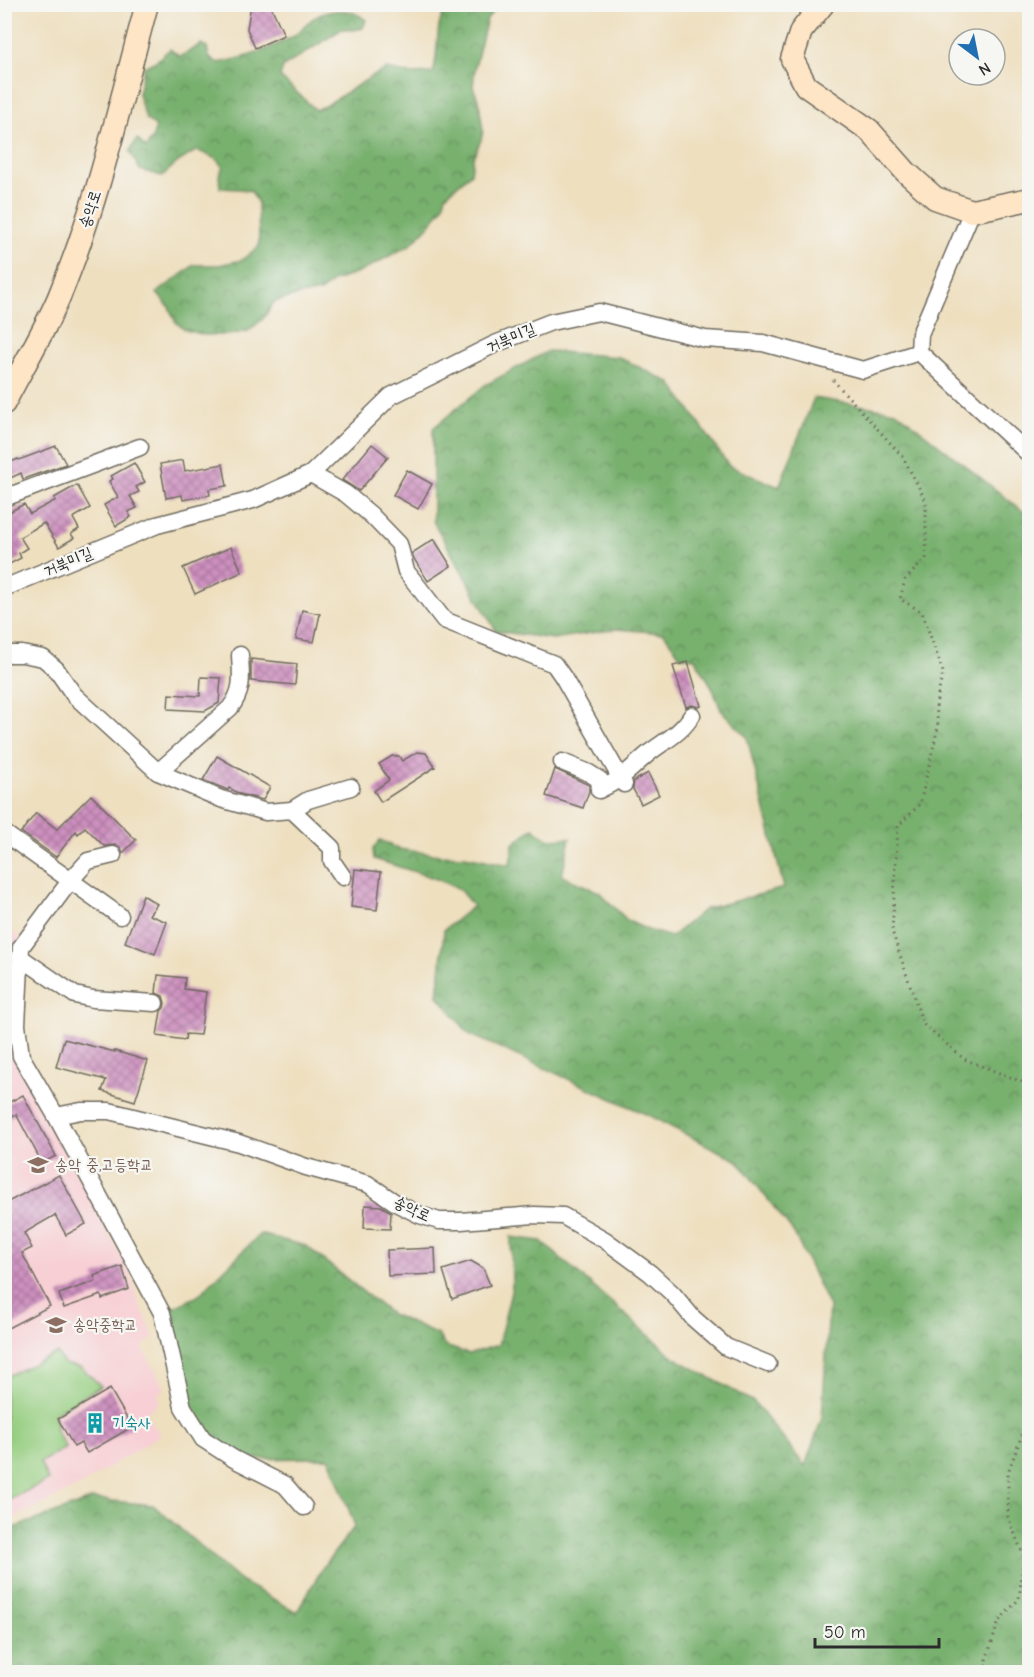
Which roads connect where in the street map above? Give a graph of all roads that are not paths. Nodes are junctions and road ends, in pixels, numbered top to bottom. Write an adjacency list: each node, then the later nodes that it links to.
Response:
1 (139, 4): 7 (main road)
2 (147, 4): 8 (main road, 송악로)
3 (823, 4): 5 (main road)
4 (1029, 199): 5 (main road)
5 (972, 212): 6 (street)
6 (919, 352): 10 (street); 11 (street, 거북미길)
7 (4, 384)
8 (4, 403)
9 (140, 447): 12 (street)
10 (1029, 455)
11 (311, 474): 13 (street, 거북미길); 19 (street)
12 (4, 498)
13 (4, 588)
14 (4, 654): 18 (street)
15 (240, 655): 18 (street)
16 (692, 715): 19 (street)
17 (562, 762): 19 (street)
18 (158, 772): 21 (street)
19 (622, 782)
20 (351, 787): 21 (street)
21 (292, 810): 24 (street)
22 (4, 833): 25 (street)
23 (113, 855): 25 (street)
24 (343, 877)
25 (70, 881): 26 (street); 27 (street)
26 (120, 916)
27 (20, 957): 28 (street); 29 (street)
28 (155, 1003)
29 (56, 1116): 30 (street, 송악로); 31 (street)
30 (768, 1364)
31 (304, 1507)

